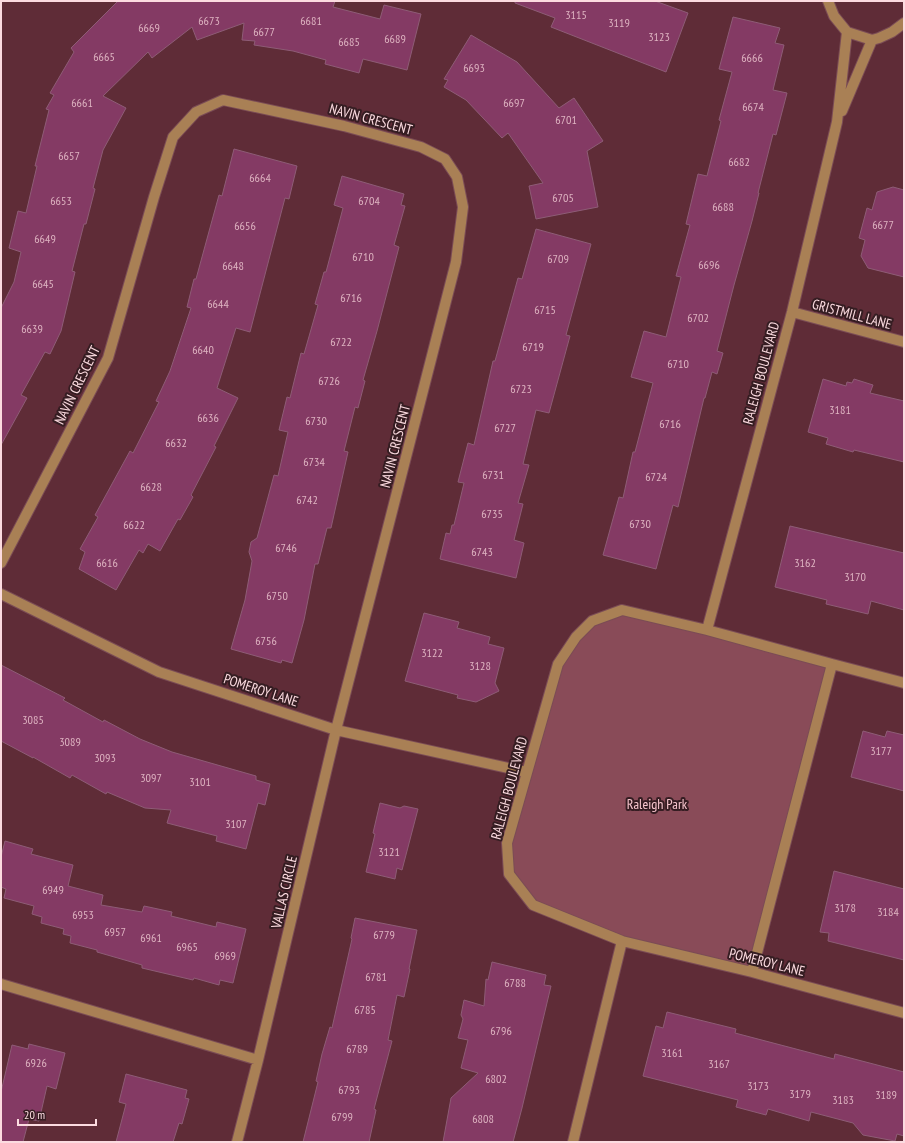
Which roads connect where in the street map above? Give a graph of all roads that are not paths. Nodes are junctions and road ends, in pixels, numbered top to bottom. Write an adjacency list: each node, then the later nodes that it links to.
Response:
1 (828, 1): 3 (street)
2 (904, 23): 4 (street)
3 (847, 32): 4 (street); 5 (street, RALEIGH BOULEVARD)
4 (872, 40): 5 (street, RALEIGH BOULEVARD)
5 (837, 122): 6 (street, RALEIGH BOULEVARD)
6 (792, 312): 7 (street, GRISTMILL LANE); 10 (street, RALEIGH BOULEVARD)
7 (904, 342)
8 (1, 563): 13 (street, NAVIN CRESCENT)
9 (1, 594): 13 (street, POMEROY LANE)
10 (707, 630): 11 (street, RALEIGH BOULEVARD); 14 (street, RALEIGH BOULEVARD)
11 (832, 664): 12 (street, RALEIGH BOULEVARD); 16 (street)
12 (904, 683)
13 (336, 730): 14 (street, POMEROY LANE); 19 (street, VALLAS CIRCLE)
14 (526, 772): 15 (street, RALEIGH BOULEVARD)
15 (622, 941): 16 (street, POMEROY LANE); 21 (street)
16 (752, 972): 18 (street, POMEROY LANE)
17 (1, 984): 19 (street)
18 (904, 1013)
19 (258, 1060): 20 (street, VALLAS CIRCLE)
20 (237, 1142)
21 (573, 1142)

